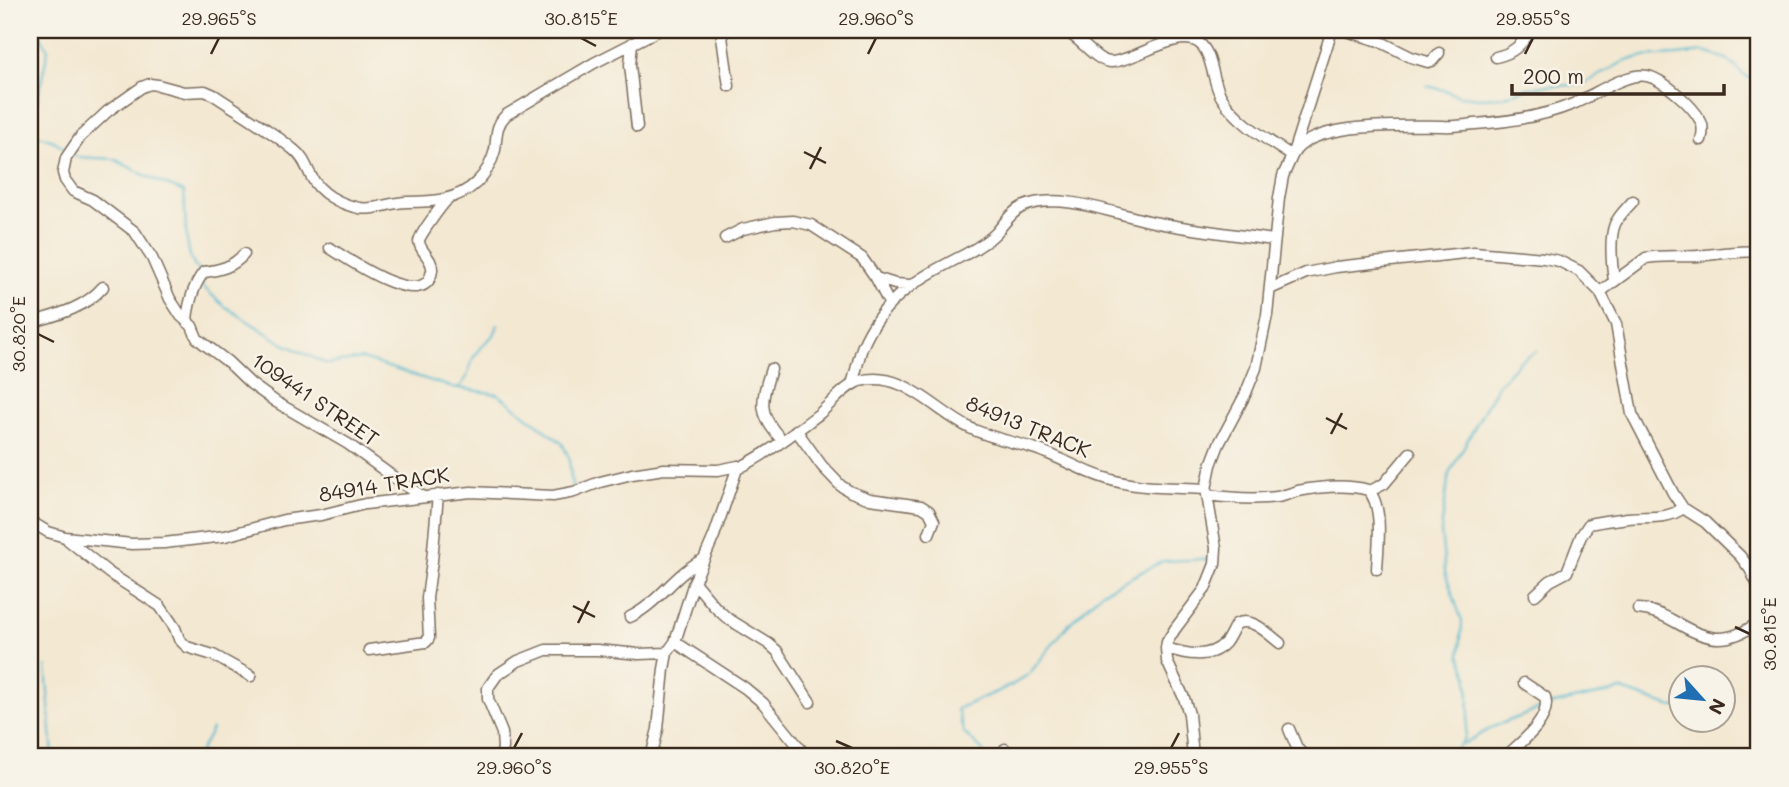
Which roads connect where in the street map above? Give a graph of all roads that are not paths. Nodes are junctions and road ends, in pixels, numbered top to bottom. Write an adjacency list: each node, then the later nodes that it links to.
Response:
1 (659, 30): 7 (street, 109441 STREET)
2 (721, 30): 10 (street)
3 (1063, 30): 13 (street)
4 (1332, 30): 13 (street)
5 (1343, 30): 8 (street)
6 (1531, 30): 9 (street)
7 (632, 43): 11 (street); 14 (street, 109441 STREET)
8 (1439, 53)
9 (1496, 57)
10 (729, 86)
11 (637, 127)
12 (1701, 140): 13 (street)
13 (1292, 156): 17 (street)
14 (447, 199): 18 (street); 29 (street, 109441 STREET)
15 (1633, 201): 22 (street)
16 (725, 238): 21 (street)
17 (1274, 240): 23 (street); 25 (street)
18 (330, 248)
19 (1759, 252): 22 (street)
20 (244, 254): 29 (street)
21 (876, 278): 23 (street); 27 (street)
22 (1614, 281): 26 (street)
23 (910, 285): 27 (street)
24 (103, 288): 28 (street)
25 (1270, 289): 26 (street); 39 (street)
26 (1600, 292): 42 (street)
27 (889, 303): 30 (street)
28 (30, 323)
29 (192, 326): 41 (street, 109441 STREET)
30 (859, 360): 32 (street); 33 (street)
31 (771, 369): 35 (street)
32 (876, 379): 33 (street, 84913 TRACK); 39 (street, 84913 TRACK)
33 (852, 384): 34 (street, 84913 TRACK)
34 (796, 430): 35 (street, 84913 TRACK); 44 (street)
35 (782, 440): 37 (street, 84913 TRACK)
36 (1410, 453): 38 (street)
37 (742, 465): 40 (street, 84914 TRACK); 46 (street)
38 (1370, 491): 39 (street, 84913 TRACK); 47 (street)
39 (1206, 492): 56 (street)
40 (438, 495): 41 (street, 84914 TRACK); 57 (street)
41 (424, 497): 45 (street, 84914 TRACK)
42 (1683, 508): 49 (street); 50 (street)
43 (30, 521): 45 (street, 84914 TRACK)
44 (929, 534)
45 (65, 537): 59 (street)
46 (704, 559): 48 (street); 52 (street)
47 (1377, 569)
48 (694, 582): 54 (street); 61 (street)
49 (1759, 587)
50 (1535, 595)
51 (1638, 609): 53 (street)
52 (630, 617)
53 (1759, 622)
54 (675, 642): 58 (street); 65 (street)
55 (1280, 643): 56 (street)
56 (1166, 648): 66 (street)
57 (369, 650)
58 (667, 653): 63 (street); 64 (street)
59 (251, 676)
60 (1524, 683): 68 (street)
61 (810, 702)
62 (1289, 729): 67 (street)
63 (501, 757)
64 (651, 757)
65 (807, 757)
66 (1193, 757)
67 (1305, 757)
68 (1505, 757)

